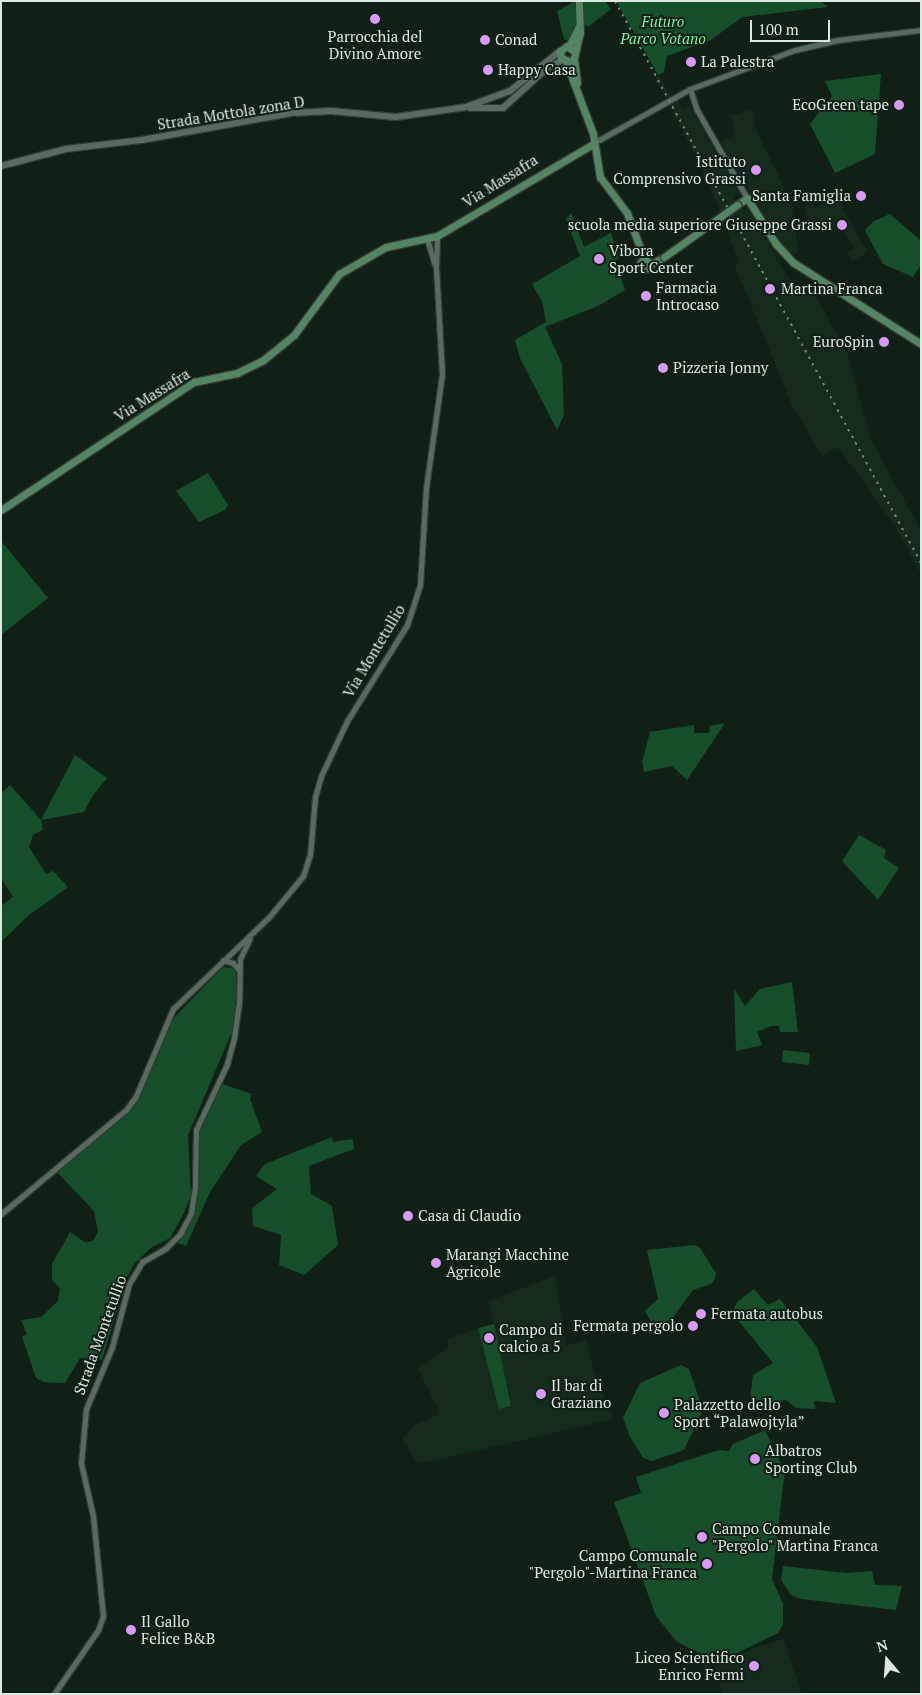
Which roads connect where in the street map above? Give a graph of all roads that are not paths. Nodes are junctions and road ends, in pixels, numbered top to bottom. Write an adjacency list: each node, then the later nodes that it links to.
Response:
1 (579, 1): 2 (main road)
2 (579, 26): 4 (main road); 6 (main road)
3 (921, 30): 9 (street, Via Massafra)
4 (569, 46): 5 (main road); 6 (main road)
5 (560, 51): 7 (main road); 10 (main road, Strada Mottola zona D)
6 (575, 55): 7 (main road); 8 (main road)
7 (564, 61): 8 (main road); 12 (main road)
8 (577, 84): 13 (main road)
9 (690, 89): 13 (street, Via Massafra); 15 (street)
10 (492, 99): 11 (main road, Strada Mottola zona D); 12 (main road)
11 (466, 107): 12 (main road, Strada Mottola zona D); 14 (main road, Strada Mottola zona D)
12 (494, 109)
13 (596, 142): 15 (main road, bridge); 16 (main road, Via Massafra)
14 (1, 166)
15 (747, 198): 19 (main road)
16 (437, 236): 17 (main road, Via Massafra); 18 (street, Via Montetullio)
17 (427, 239): 18 (street, Via Montetullio); 20 (main road, Via Massafra)
18 (436, 268): 21 (street, Via Montetullio)
19 (921, 344)
20 (1, 510)
21 (254, 931): 22 (street); 23 (street, Strada Montetullio)
22 (230, 953): 23 (street); 24 (street)
23 (240, 959): 24 (street); 25 (street, Strada Montetullio)
24 (223, 960): 25 (street); 26 (street)
25 (238, 971): 27 (street, Strada Montetullio)
26 (1, 1214)
27 (54, 1694)

